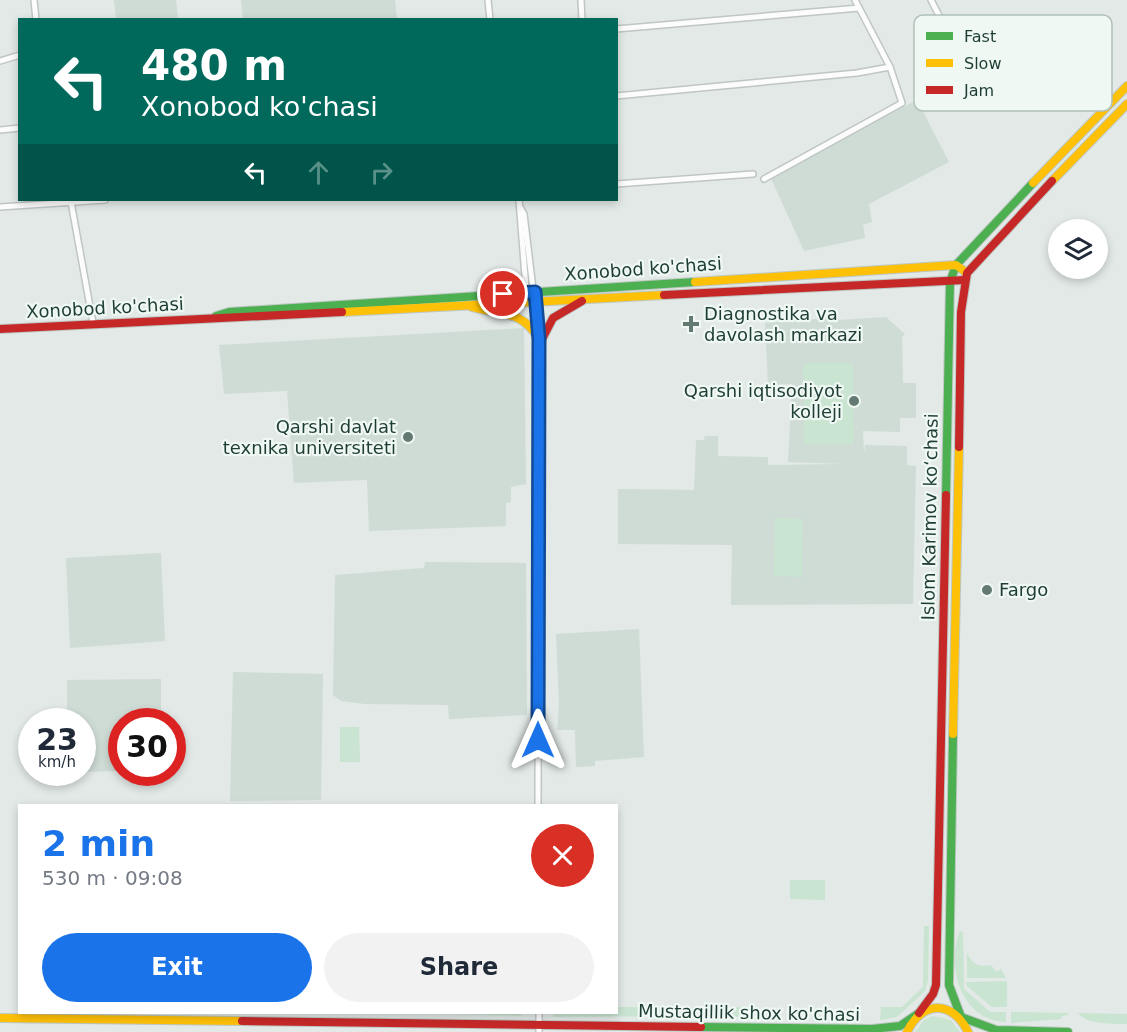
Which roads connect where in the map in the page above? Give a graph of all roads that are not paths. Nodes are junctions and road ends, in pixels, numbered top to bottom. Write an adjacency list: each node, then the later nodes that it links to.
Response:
1 (34, 0): 8 (street)
2 (488, 0): 9 (street)
3 (581, 0): 10 (street)
4 (855, 0): 6 (street)
5 (931, 0): 7 (street)
6 (859, 8): 11 (street); 14 (street)
7 (939, 15)
8 (36, 18)
9 (490, 18)
10 (582, 18)
11 (618, 29)
12 (18, 56): 13 (street)
13 (0, 61)
14 (890, 67): 16 (street); 25 (street)
15 (1127, 86): 17 (main road, Islom Karimov ko‘chasi)
16 (618, 96)
17 (1112, 101)
18 (1127, 104): 23 (main road)
19 (1103, 111): 22 (main road, Islom Karimov ko‘chasi)
20 (18, 128): 21 (street)
21 (0, 130)
22 (1065, 150): 23 (main road); 31 (main road, Islom Karimov ko‘chasi)
23 (1076, 159): 32 (main road)
24 (753, 174): 26 (street)
25 (764, 179)
26 (618, 184)
27 (88, 201): 29 (street)
28 (519, 201): 34 (street)
29 (70, 202): 30 (street); 40 (street)
30 (0, 207)
31 (956, 265): 32 (main road); 33 (main road, Islom Karimov ko‘chasi); 34 (main road, Xonobod ko'chasi)
32 (966, 276): 33 (main road, Xonobod ko'chasi); 45 (main road, Islom Karimov ko‘chasi)
33 (950, 282): 35 (main road, Xonobod ko'chasi); 44 (main road, Islom Karimov ko‘chasi)
34 (530, 292): 36 (street); 37 (street); 39 (main road, Xonobod ko'chasi)
35 (587, 298): 37 (main road, Xonobod ko'chasi); 42 (main road)
36 (527, 302): 37 (main road, Xonobod ko'chasi); 38 (main road, Xonobod ko'chasi)
37 (537, 302): 42 (street)
38 (468, 305): 39 (main road, Xonobod ko'chasi); 42 (main road)
39 (212, 317): 40 (main road, Xonobod ko'chasi)
40 (93, 323): 41 (main road, Xonobod ko'chasi)
41 (0, 329)
42 (539, 342): 43 (street)
43 (538, 804)
44 (919, 1013): 45 (main road); 47 (main road, Mustaqillik shox ko'chasi); 48 (main road, Islom Karimov ko‘chasi)
45 (961, 1017): 49 (main road, Islom Karimov ko‘chasi); 50 (main road)
46 (0, 1018): 47 (main road, Mustaqillik shox ko'chasi)
47 (539, 1029)
48 (908, 1032)
49 (968, 1032)
50 (1068, 1032)

